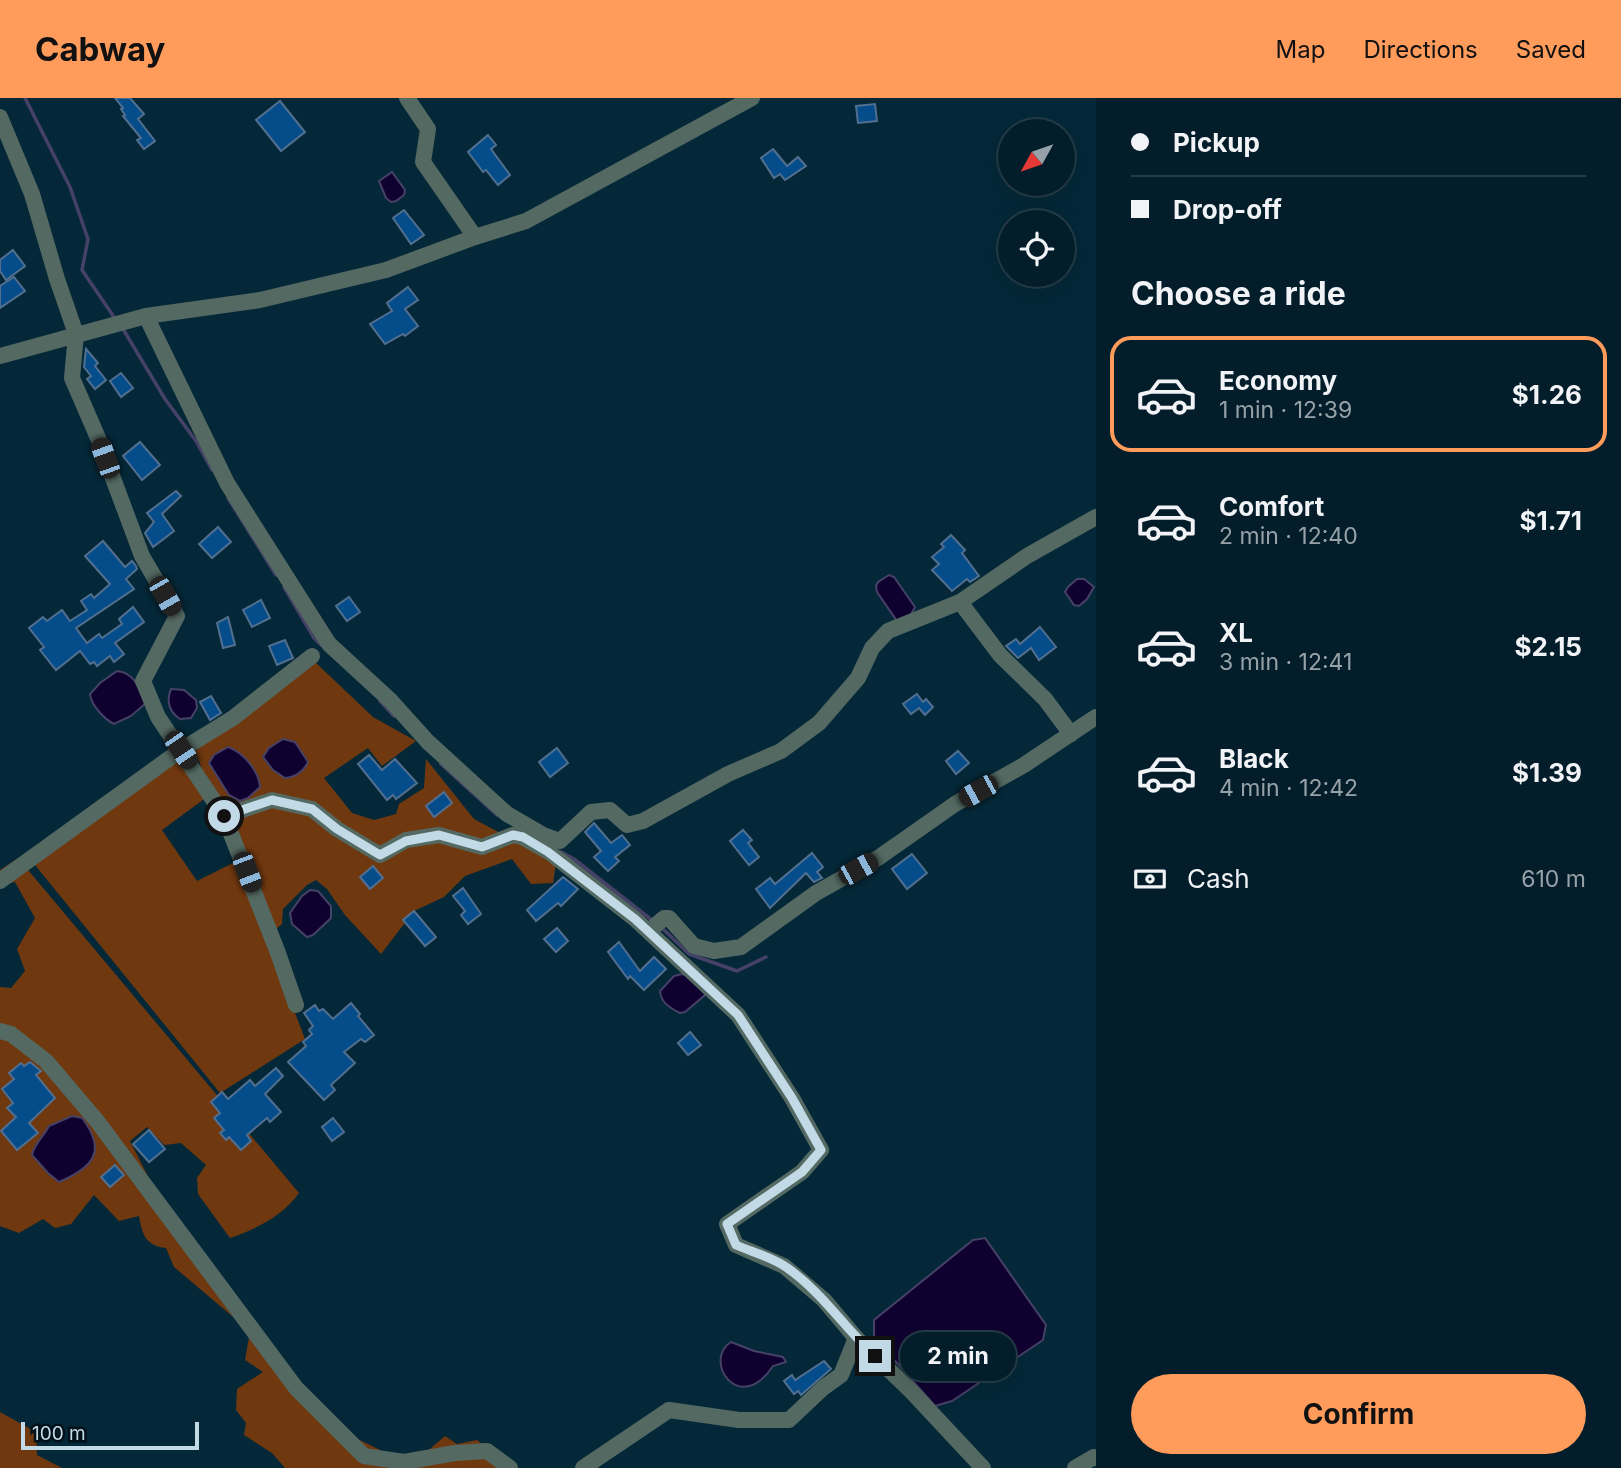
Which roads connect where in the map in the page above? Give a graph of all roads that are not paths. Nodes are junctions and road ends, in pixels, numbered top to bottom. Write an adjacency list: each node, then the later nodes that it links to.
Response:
1 (407, 98): 4 (street)
2 (752, 98): 4 (street)
3 (0, 117): 6 (street)
4 (475, 237): 5 (street)
5 (146, 316): 6 (street); 9 (street)
6 (76, 334): 7 (street); 13 (street)
7 (0, 356)
8 (1096, 517): 9 (street)
9 (960, 602): 12 (street)
10 (312, 656): 13 (street)
11 (1096, 717): 12 (street)
12 (1071, 734): 16 (street)
13 (181, 750): 14 (street); 15 (street)
14 (224, 816): 16 (street); 17 (street)
15 (0, 881)
16 (649, 931): 19 (street)
17 (296, 1005)
18 (0, 1031): 21 (street)
19 (856, 1338): 22 (street); 23 (street)
20 (1096, 1458): 24 (street)
21 (510, 1468)
22 (583, 1468)
23 (983, 1468)
24 (1075, 1468)

